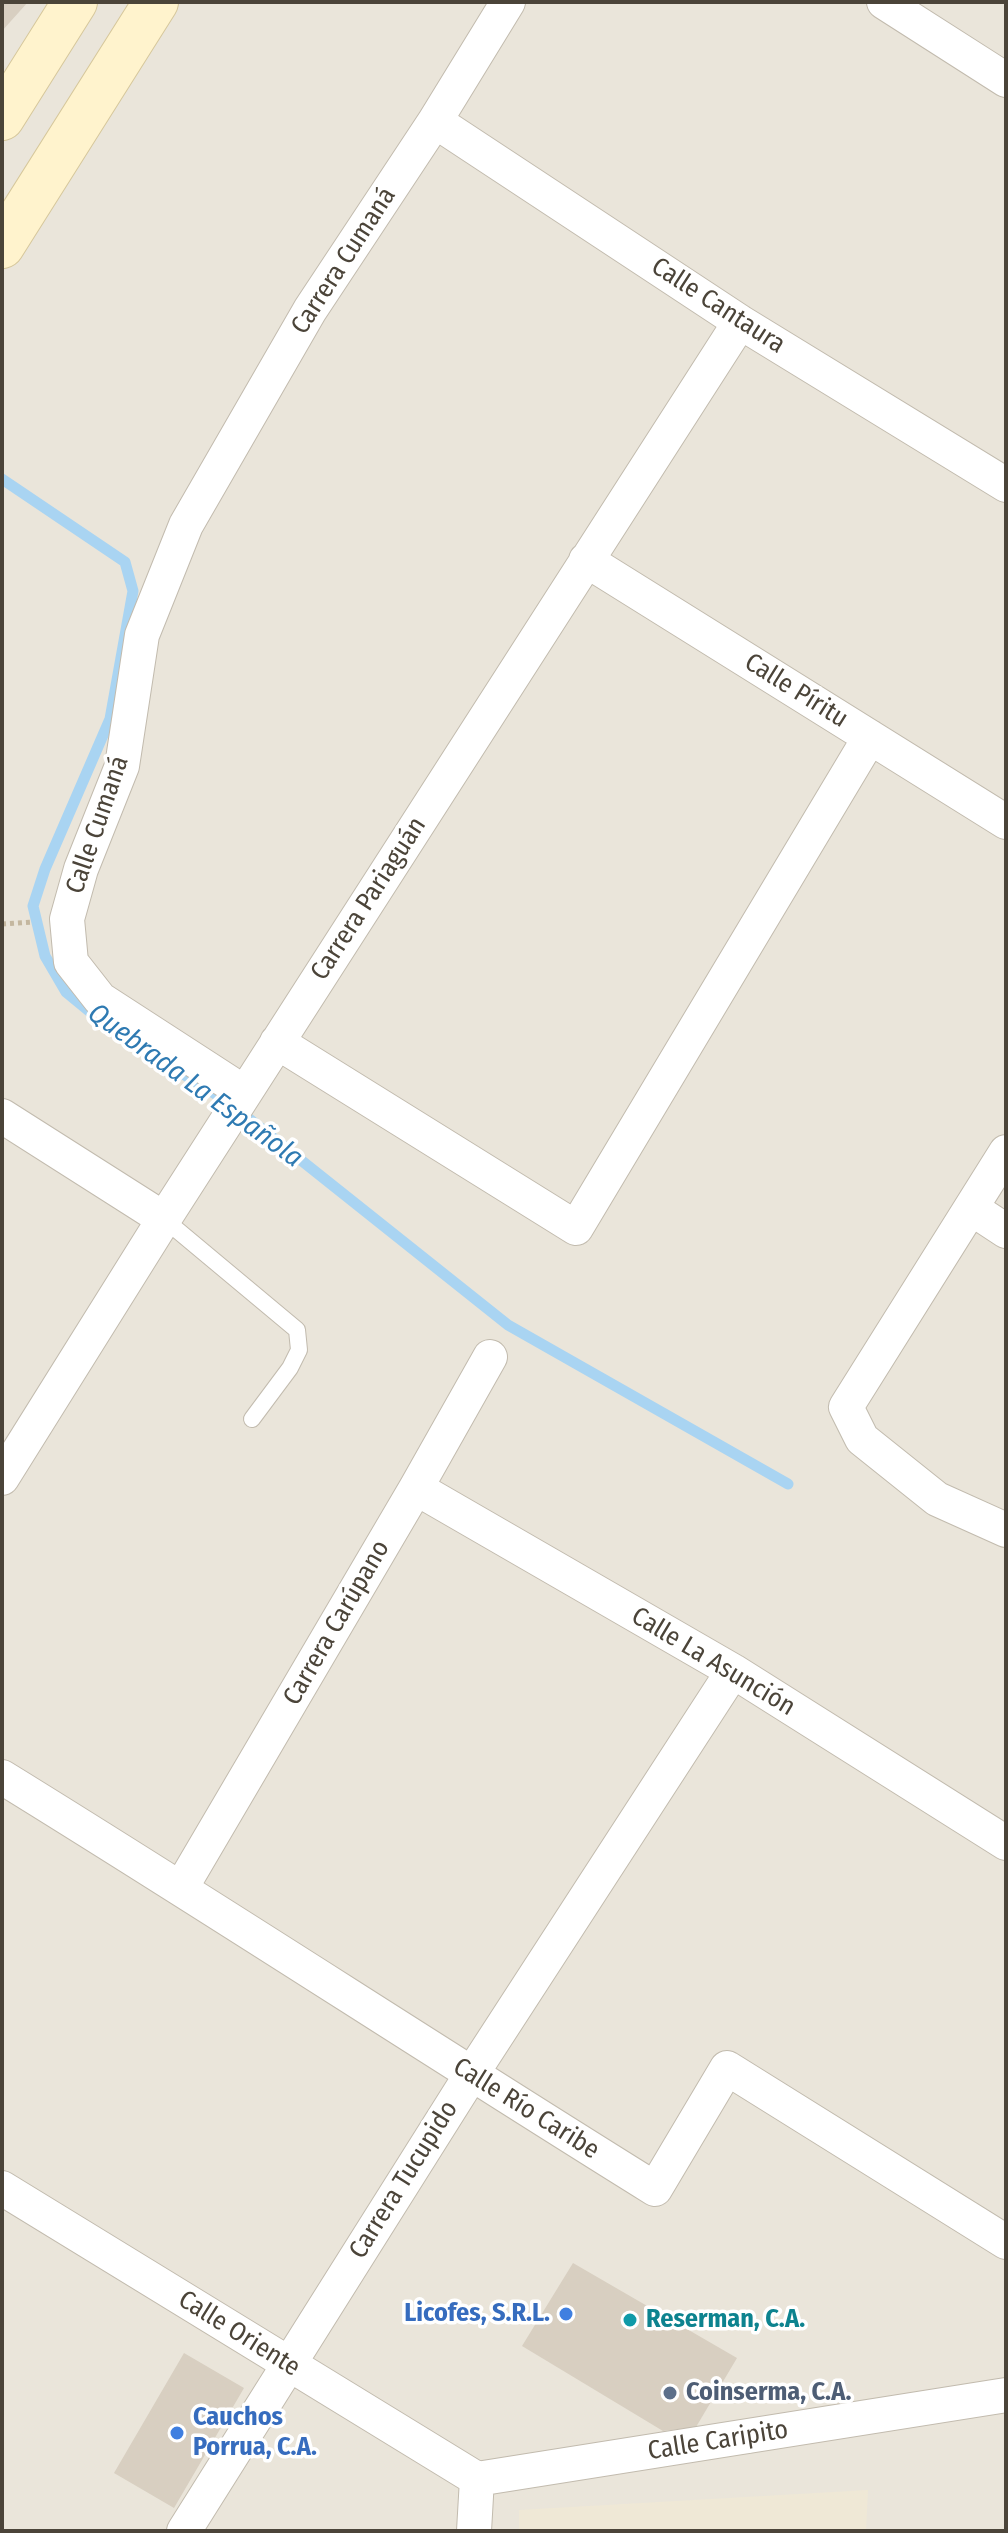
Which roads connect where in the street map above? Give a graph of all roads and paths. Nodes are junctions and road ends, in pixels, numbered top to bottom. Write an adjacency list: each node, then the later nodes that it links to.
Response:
1 (75, 2): 6 (main road)
2 (156, 2): 8 (main road)
3 (508, 2): 7 (street, Carrera Cumaná)
4 (884, 2): 5 (street)
5 (1006, 80)
6 (3, 112)
7 (435, 121): 9 (street, Calle Cantaura); 11 (street, Carrera Cumaná)
8 (2, 246)
9 (740, 322): 10 (street, Calle Cantaura); 12 (street, Carrera Pariaguán)
10 (1006, 485)
11 (186, 525): 18 (street, Calle Cumaná)
12 (586, 560): 13 (street, Calle Píritu); 17 (street, Carrera Pariaguán)
13 (870, 737): 14 (street, Calle Píritu); 17 (street)
14 (1006, 822)
15 (2, 924): 16 (path)
16 (12, 924)
17 (277, 1042): 18 (street, Carrera Pariaguán)
18 (244, 1094): 22 (street, Carrera Pariaguán)
19 (2, 1116): 22 (street)
20 (1006, 1152): 21 (street)
21 (971, 1208): 23 (street); 28 (street)
22 (164, 1219): 25 (lane); 26 (street, Carrera Pariaguán)
23 (1006, 1231)
24 (490, 1357): 27 (street, Carrera Carúpano)
25 (252, 1419)
26 (2, 1478)
27 (416, 1488): 29 (street, Calle La Asunción); 32 (street, Carrera Carúpano)
28 (1006, 1530)
29 (733, 1671): 31 (street, Calle La Asunción); 33 (street, Carrera Tucupido)
30 (2, 1777): 32 (street, Calle Río Caribe)
31 (1006, 1843)
32 (181, 1888): 33 (street, Calle Río Caribe)
33 (471, 2075): 35 (street, Calle Río Caribe); 36 (street, Carrera Tucupido)
34 (2, 2188): 36 (street, Calle Oriente)
35 (1006, 2242)
36 (287, 2365): 38 (street, Calle Oriente); 39 (street, Carrera Tucupido)
37 (1006, 2395): 38 (street, Calle Caripito)
38 (477, 2479): 40 (street)
39 (184, 2531)
40 (474, 2531)

